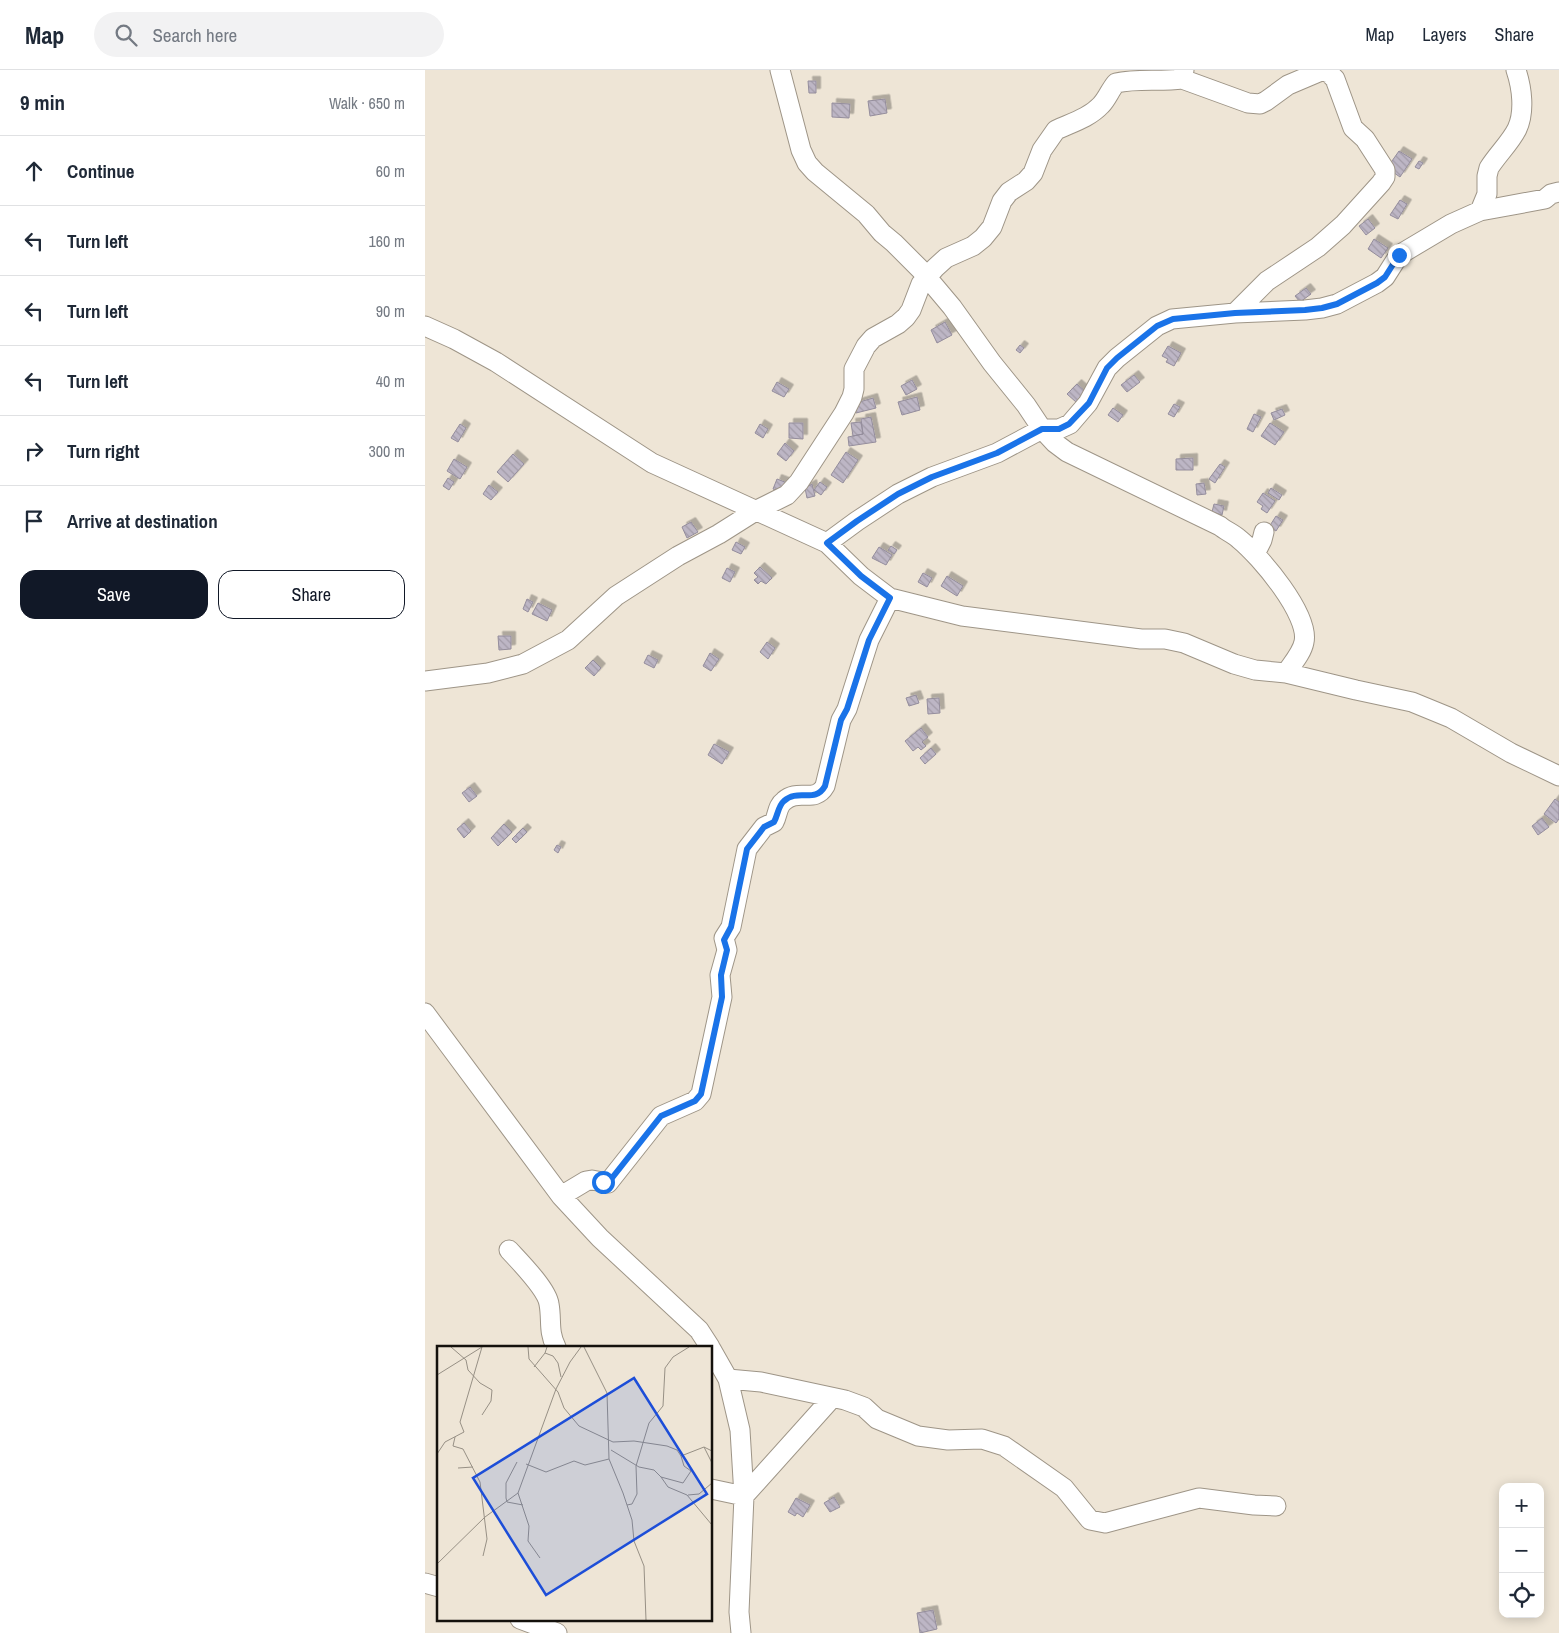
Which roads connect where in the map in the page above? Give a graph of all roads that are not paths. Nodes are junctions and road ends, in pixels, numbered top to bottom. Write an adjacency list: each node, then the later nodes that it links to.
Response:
1 (780, 70): 6 (street)
2 (1516, 70): 5 (street)
3 (1183, 74): 6 (street); 7 (street)
4 (1559, 192): 5 (street)
5 (1480, 212): 7 (street)
6 (927, 277): 9 (street); 10 (street)
7 (1235, 313): 9 (street)
8 (425, 326): 10 (street)
9 (1042, 429): 12 (street); 13 (street)
10 (757, 510): 12 (street); 16 (street)
11 (1264, 532): 13 (street)
12 (827, 543): 14 (street)
13 (1255, 554): 15 (street)
14 (890, 598): 15 (street); 19 (street)
15 (1286, 673): 17 (street)
16 (425, 681)
17 (1559, 776)
18 (425, 1013): 19 (street)
19 (561, 1196): 22 (street)
20 (509, 1250): 21 (street)
21 (556, 1346)
22 (710, 1346)
23 (713, 1352): 24 (street)
24 (728, 1379): 25 (street); 27 (street)
25 (832, 1398): 27 (street); 28 (street)
26 (713, 1488): 27 (street)
27 (744, 1496): 31 (street)
28 (1276, 1506)
29 (523, 1620): 30 (street)
30 (557, 1633)
31 (741, 1633)

